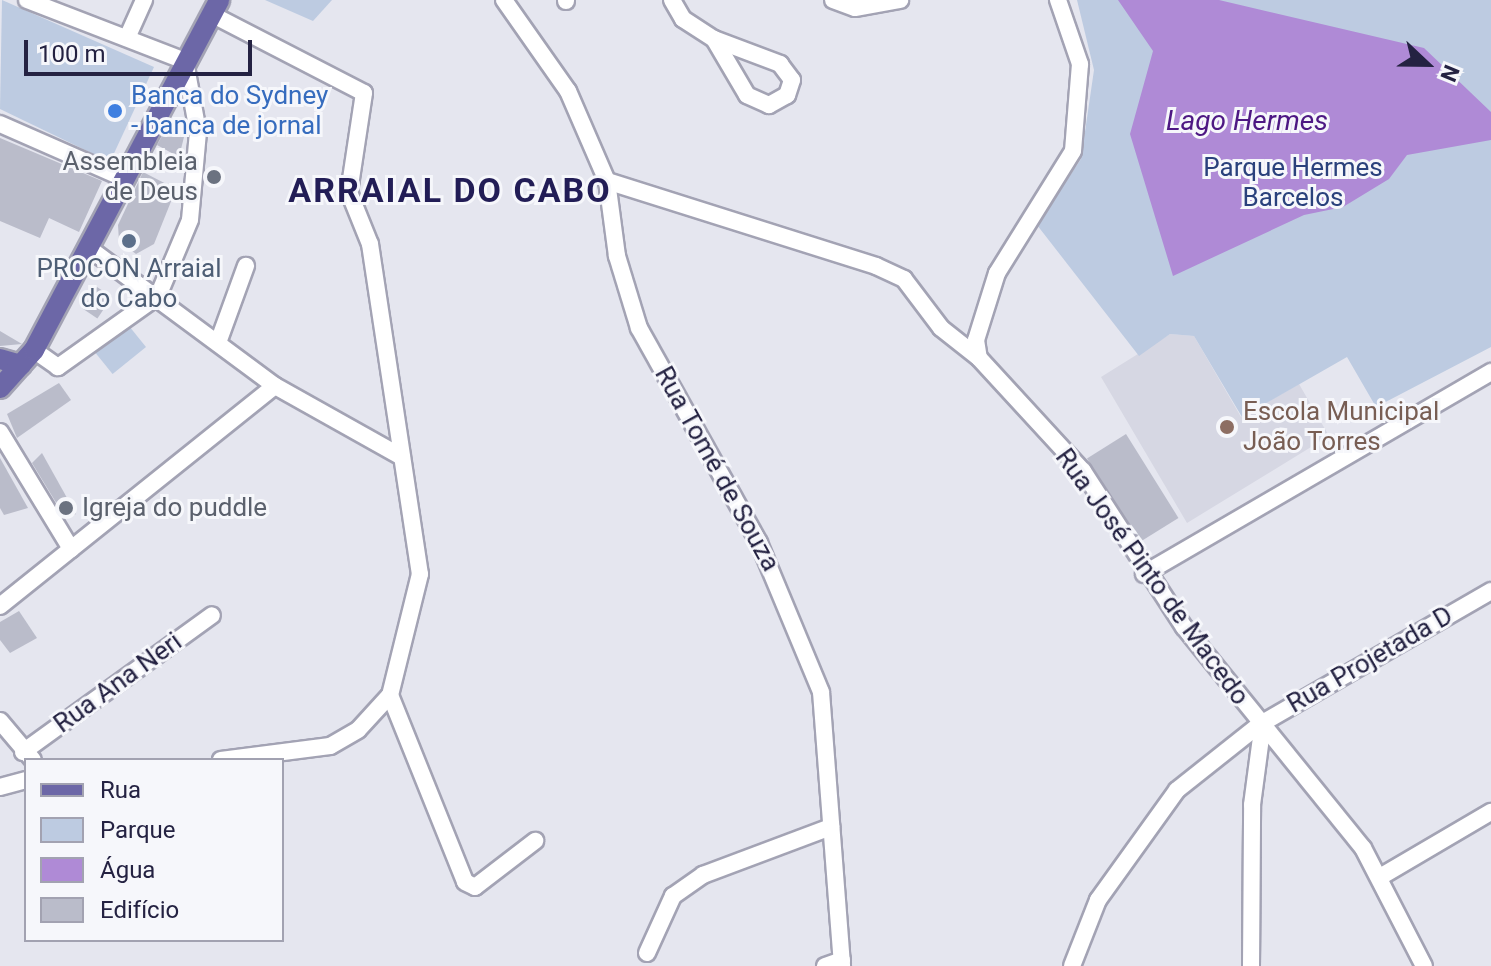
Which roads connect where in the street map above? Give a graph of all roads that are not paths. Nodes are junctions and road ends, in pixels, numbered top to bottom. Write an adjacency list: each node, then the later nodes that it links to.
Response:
1 (27, 0): 9 (street)
2 (144, 0): 9 (street)
3 (504, 0): 14 (street, Rua Tomé de Souza)
4 (672, 0): 10 (street)
5 (833, 0): 6 (street)
6 (900, 0)
7 (1058, 0): 20 (street)
8 (215, 7): 11 (main road); 26 (street)
9 (127, 38): 11 (street)
10 (714, 39): 10 (street)
11 (185, 61): 13 (main road); 17 (street)
12 (0, 124): 13 (street)
13 (125, 179): 15 (main road)
14 (607, 181): 20 (street, Rua José Pinto de Macedo); 40 (street, Rua Tomé de Souza)
15 (90, 249): 17 (street); 19 (main road)
16 (246, 266): 18 (street)
17 (158, 296): 18 (street); 19 (street)
18 (219, 340): 23 (street)
19 (27, 357): 21 (main road); 24 (main road)
20 (979, 358): 28 (street, Rua José Pinto de Macedo)
21 (0, 359)
22 (1491, 372): 28 (street)
23 (275, 386): 26 (street); 27 (street)
24 (0, 388)
25 (0, 432): 27 (street)
26 (402, 457): 32 (street)
27 (71, 549): 30 (street)
28 (1144, 574): 34 (street, Rua José Pinto de Macedo)
29 (1491, 591): 34 (street, Rua Projetada D)
30 (0, 606)
31 (212, 615): 35 (street, Rua Ana Neri)
32 (390, 695): 36 (street); 41 (street)
33 (0, 721): 35 (street)
34 (1257, 728): 42 (street, Rua José Pinto de Macedo); 46 (street, Rua Projetada D); 47 (street)
35 (28, 756)
36 (237, 758)
37 (24, 781): 38 (street)
38 (0, 787)
39 (1491, 812): 42 (street)
40 (831, 827): 43 (street); 44 (street, Rua Tomé de Souza)
41 (535, 841)
42 (1380, 877): 48 (street, Rua José Pinto de Macedo)
43 (647, 953)
44 (842, 963): 45 (street)
45 (825, 966)
46 (1072, 966)
47 (1251, 966)
48 (1424, 966)

